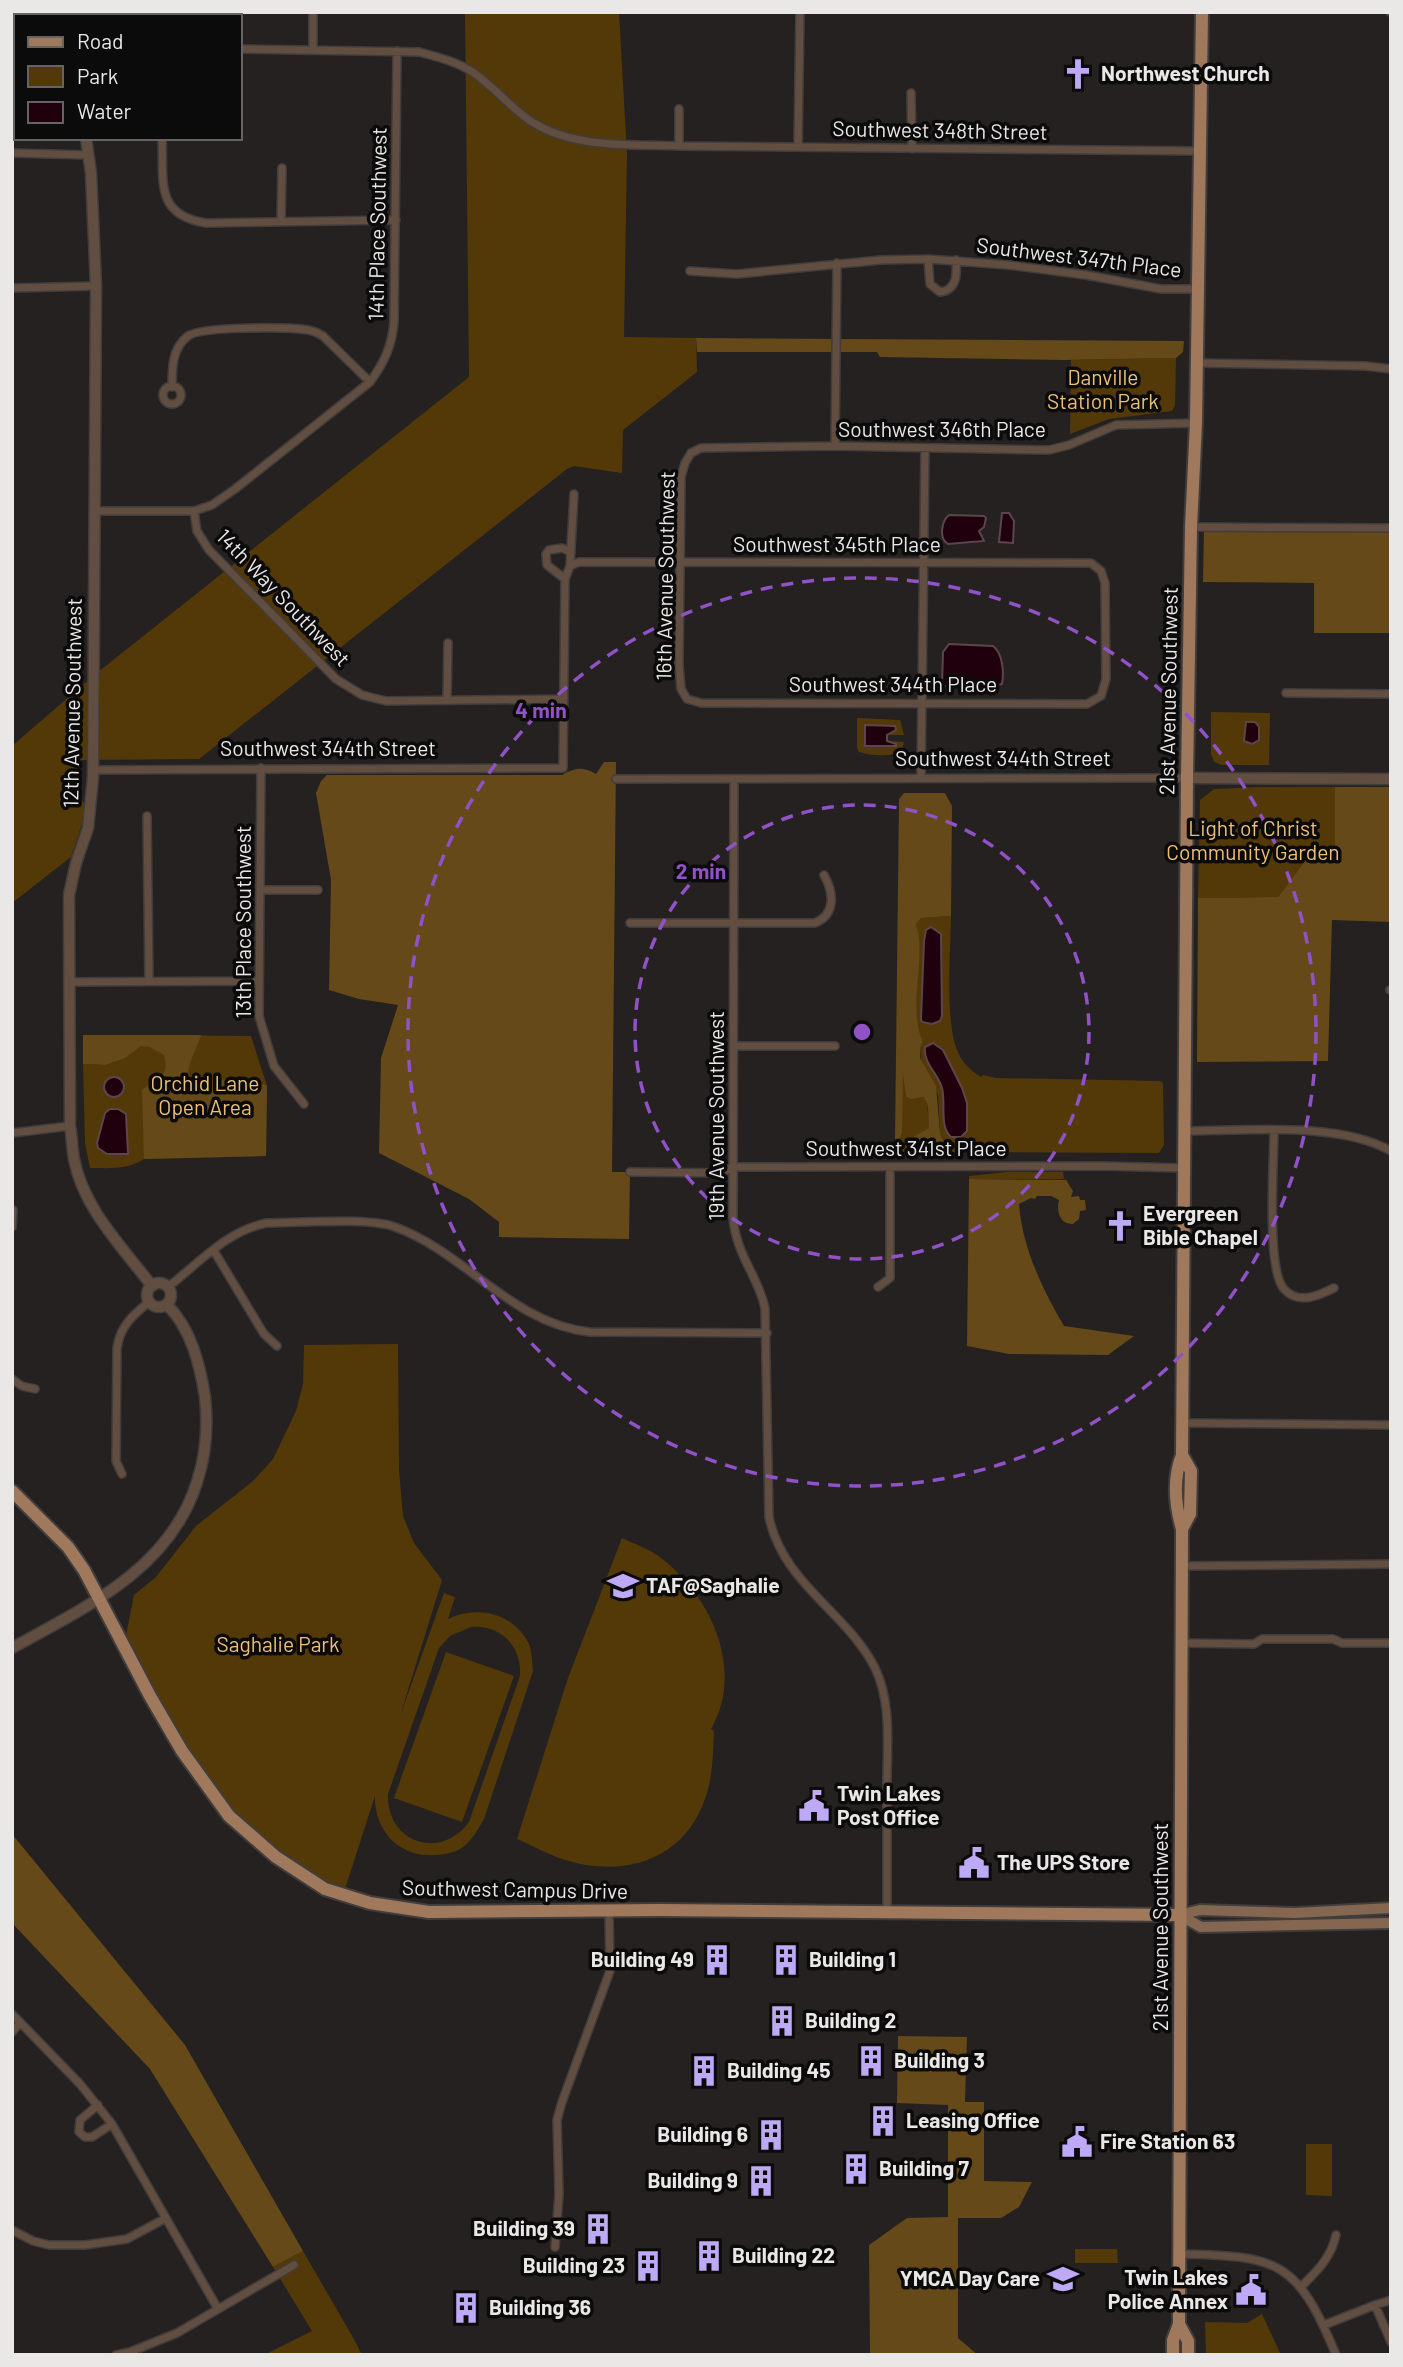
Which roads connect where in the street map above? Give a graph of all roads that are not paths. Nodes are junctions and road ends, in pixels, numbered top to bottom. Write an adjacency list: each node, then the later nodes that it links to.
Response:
1 (313, 12): 4 (street)
2 (800, 12): 12 (street)
3 (1202, 12): 14 (main road, 21st Avenue Southwest)
4 (313, 48): 5 (street, Southwest 348th Street); 6 (street, Southwest 348th Street)
5 (242, 49)
6 (397, 51): 11 (street, Southwest 348th Street); 18 (street, 14th Place Southwest)
7 (911, 93): 13 (street)
8 (680, 109): 11 (street)
9 (86, 140): 16 (street, 12th Avenue Southwest)
10 (162, 140): 19 (street)
11 (679, 146): 12 (street, Southwest 348th Street)
12 (798, 147): 13 (street, Southwest 348th Street)
13 (912, 149): 14 (street, Southwest 348th Street)
14 (1201, 151): 26 (main road, 21st Avenue Southwest)
15 (12, 153): 16 (street)
16 (89, 155): 24 (street, 12th Avenue Southwest)
17 (282, 169): 19 (street)
18 (396, 220): 19 (street); 29 (street, 14th Place Southwest)
19 (281, 222)
20 (928, 259): 21 (street, Southwest 347th Place); 21 (street, Southwest 347th Place); 22 (street, Southwest 347th Place)
21 (956, 260): 26 (street, Southwest 347th Place)
22 (837, 263): 23 (street, Southwest 347th Place); 32 (street)
23 (690, 271)
24 (96, 286): 25 (street); 36 (street, 12th Avenue Southwest)
25 (12, 288)
26 (1198, 289): 27 (main road, 21st Avenue Southwest)
27 (1197, 363): 28 (street); 31 (main road, 21st Avenue Southwest)
28 (1391, 369)
29 (370, 382): 30 (street); 37 (street, 14th Place Southwest)
30 (172, 387)
31 (1196, 423): 33 (street, Southwest 346th Place); 38 (main road, 21st Avenue Southwest)
32 (835, 446): 33 (street, Southwest 346th Place); 34 (street, Southwest 346th Place)
33 (925, 449): 42 (street)
34 (688, 457): 41 (street, 16th Avenue Southwest)
35 (574, 494): 40 (street)
36 (96, 511): 37 (street); 54 (street, 12th Avenue Southwest)
37 (194, 511): 50 (street, 14th Way Southwest)
38 (1191, 527): 39 (street); 56 (main road, 21st Avenue Southwest)
39 (1391, 528)
40 (571, 552): 43 (street); 44 (street)
41 (680, 562): 42 (street, Southwest 345th Place); 43 (street, Southwest 345th Place); 48 (street, 16th Avenue Southwest)
42 (923, 562): 49 (street, Southwest 345th Place); 52 (street)
43 (570, 566): 44 (street)
44 (565, 579): 51 (street)
45 (448, 643): 50 (street)
46 (1286, 693): 47 (street)
47 (1391, 694)
48 (684, 696): 52 (street, Southwest 344th Place)
49 (1101, 696): 52 (street, Southwest 344th Place)
50 (447, 699): 51 (street)
51 (565, 699): 53 (street, Southwest 344th Street)
52 (922, 702): 55 (street)
53 (261, 768): 54 (street, Southwest 344th Street); 62 (street, 13th Place Southwest)
54 (93, 770): 68 (street, 12th Avenue Southwest)
55 (921, 778): 56 (street, Southwest 344th Street); 58 (street, Southwest 344th Street)
56 (1187, 778): 59 (street, Southwest 344th Street); 73 (main road, 21st Avenue Southwest)
57 (616, 779): 58 (street, Southwest 344th Street)
58 (734, 779): 65 (street, 19th Avenue Southwest)
59 (1391, 779)
60 (147, 817): 66 (street)
61 (824, 875): 65 (street)
62 (260, 890): 63 (street); 67 (street, 13th Place Southwest)
63 (318, 890)
64 (630, 923): 65 (street)
65 (734, 924): 69 (street, 19th Avenue Southwest)
66 (149, 981): 67 (street); 68 (street)
67 (258, 981): 71 (street, 13th Place Southwest)
68 (70, 982): 72 (street, 12th Avenue Southwest)
69 (735, 1046): 70 (street); 77 (street, 19th Avenue Southwest)
70 (835, 1046)
71 (304, 1104)
72 (70, 1126): 75 (street); 84 (street, 12th Avenue Southwest)
73 (1184, 1131): 74 (street); 79 (main road, 21st Avenue Southwest)
74 (1274, 1131): 76 (street); 87 (street)
75 (12, 1133)
76 (1391, 1151)
77 (732, 1167): 78 (street, Southwest 341st Place); 80 (street, Southwest 341st Place); 90 (street, 19th Avenue Southwest)
78 (890, 1168): 79 (street, Southwest 341st Place); 86 (street)
79 (1184, 1168): 94 (main road, 21st Avenue Southwest)
80 (630, 1172)
81 (13, 1210): 82 (street)
82 (12, 1227)
83 (214, 1251): 85 (street); 90 (street); 91 (street)
84 (152, 1286): 85 (street); 88 (street)
85 (168, 1287): 89 (street)
86 (878, 1287)
87 (1334, 1288)
88 (149, 1302): 89 (street); 96 (street)
89 (167, 1305): 100 (street)
90 (767, 1333): 106 (street, 19th Avenue Southwest)
91 (277, 1346)
92 (12, 1379): 93 (street)
93 (35, 1390)
94 (1182, 1423): 95 (street); 99 (main road, 21st Avenue Southwest)
95 (1391, 1425)
96 (122, 1474)
97 (12, 1491): 100 (main road, Southwest Campus Drive)
98 (1391, 1564): 99 (street)
99 (1182, 1566): 101 (main road, 21st Avenue Southwest)
100 (99, 1600): 103 (street); 105 (main road, Southwest Campus Drive)
101 (1182, 1643): 102 (street); 108 (main road, 21st Avenue Southwest)
102 (1391, 1643)
103 (12, 1648)
104 (1391, 1908): 108 (main road)
105 (609, 1912): 106 (main road, Southwest Campus Drive); 119 (street)
106 (887, 1914): 108 (main road, Southwest Campus Drive)
107 (1391, 1914): 110 (main road)
108 (1179, 1916): 110 (main road); 120 (main road, 21st Avenue Southwest)
109 (1391, 1923): 110 (main road)
110 (1372, 1924)
111 (12, 2014): 112 (street)
112 (20, 2023): 113 (street); 114 (street)
113 (12, 2032)
114 (98, 2105): 115 (street); 115 (street)
115 (112, 2124): 116 (street)
116 (166, 2218): 117 (street); 125 (street)
117 (12, 2230)
118 (1336, 2235): 122 (street)
119 (555, 2247)
120 (1180, 2254): 122 (street); 126 (main road, 21st Avenue Southwest)
121 (294, 2265): 125 (street)
122 (1301, 2287): 127 (street)
123 (1391, 2300): 124 (street)
124 (1375, 2305): 127 (street); 128 (street)
125 (218, 2309): 129 (street)
126 (1179, 2325): 130 (main road, 21st Avenue Southwest); 131 (main road, 21st Avenue Southwest)
127 (1324, 2325): 132 (street)
128 (1391, 2342)
129 (116, 2355)
130 (1174, 2355)
131 (1188, 2355)
132 (1336, 2355)

